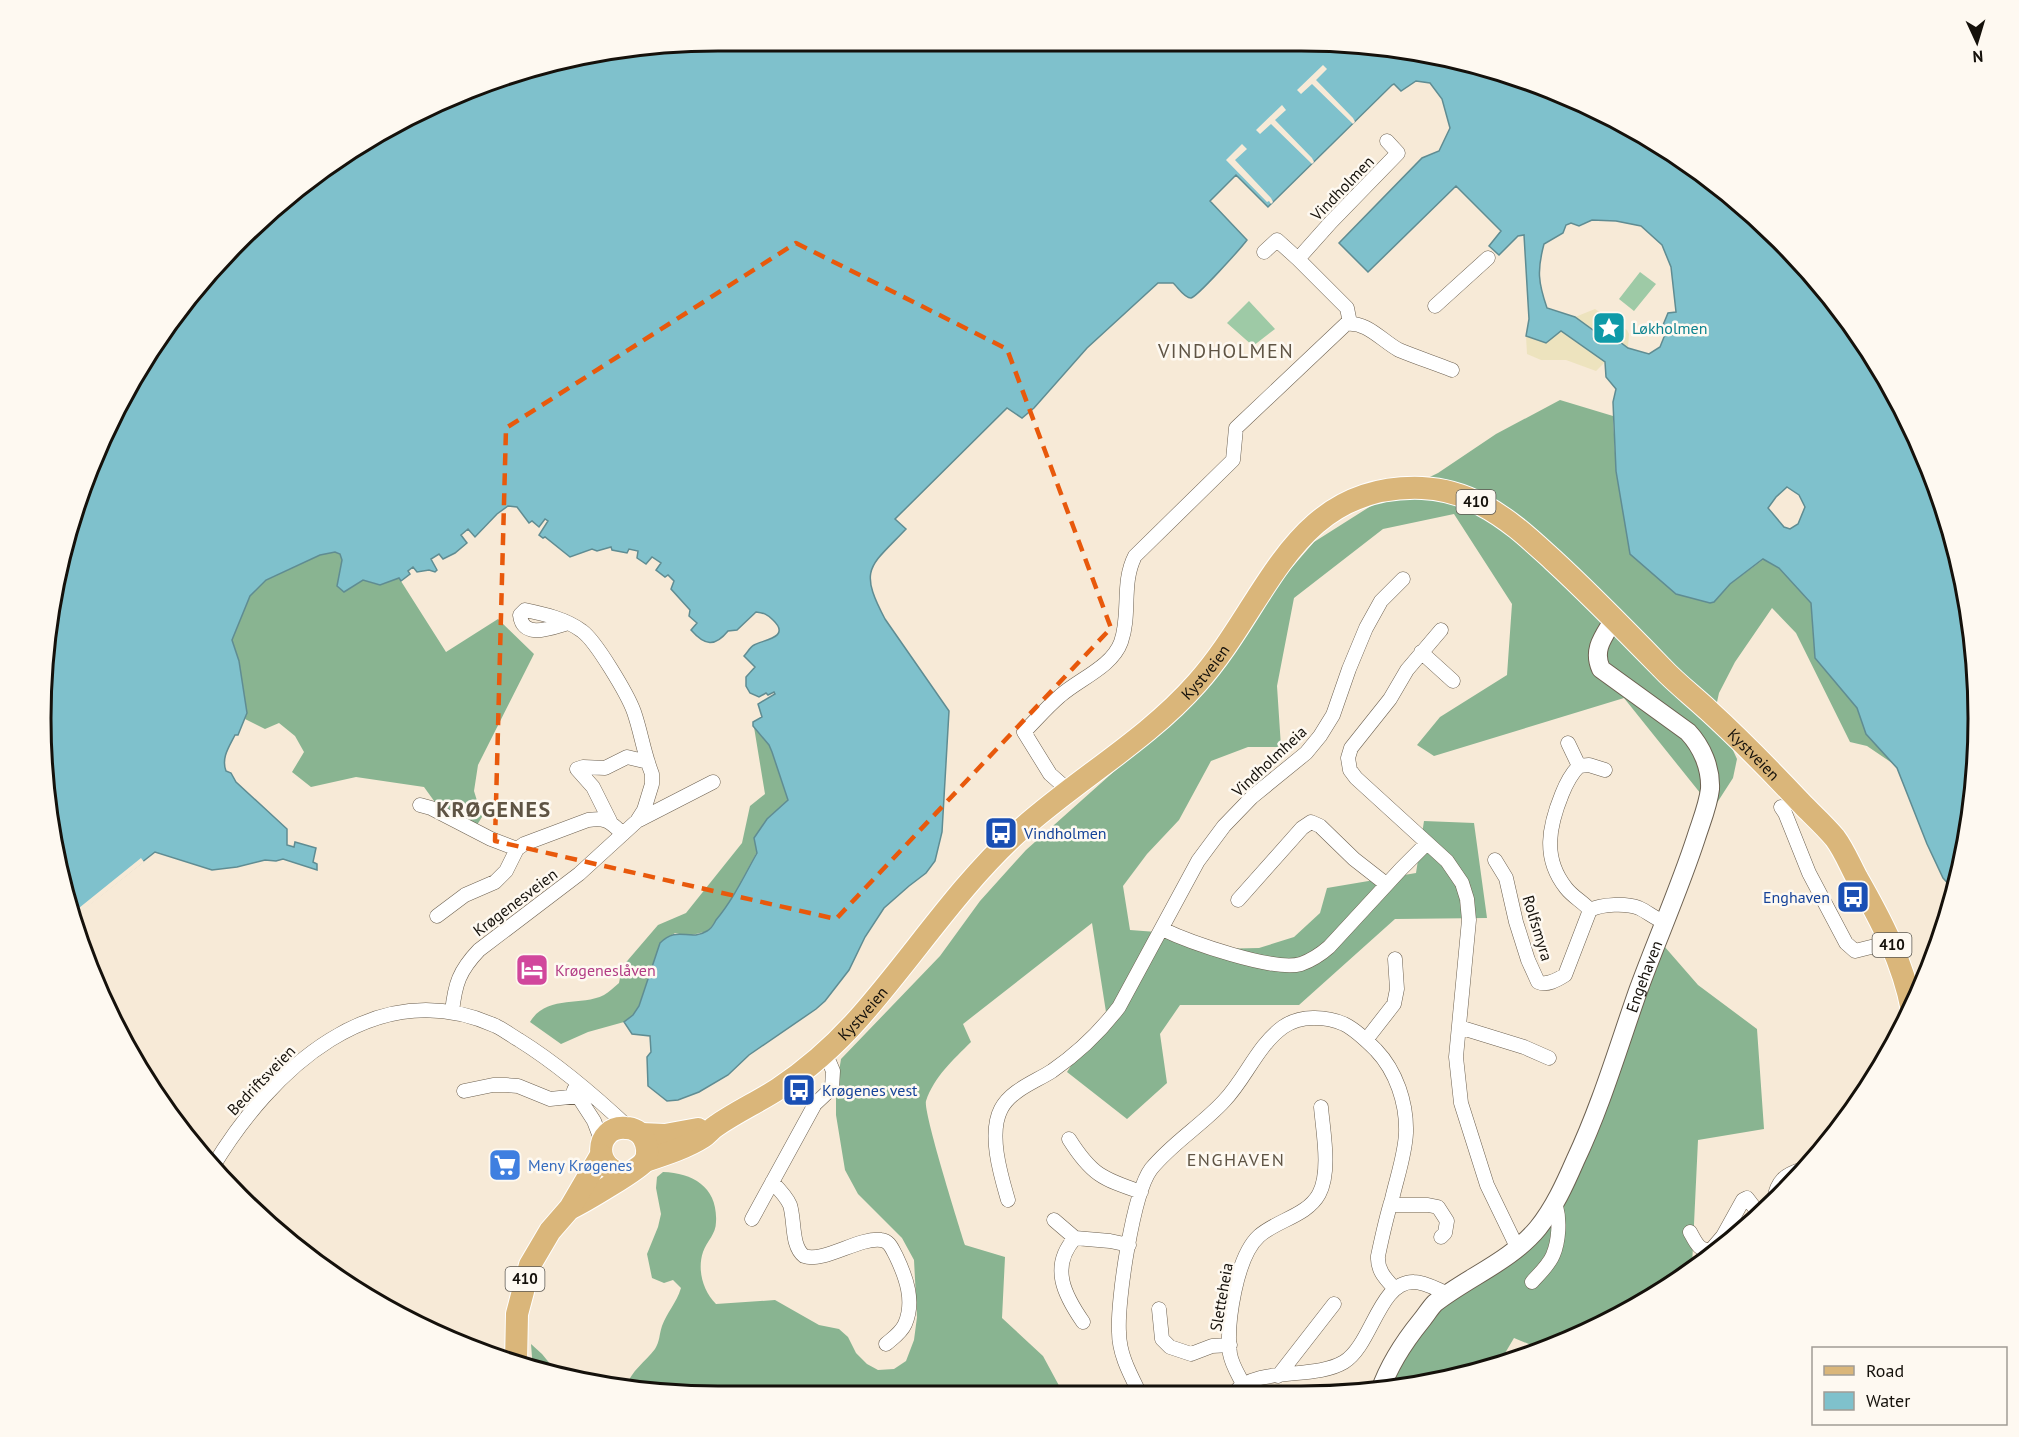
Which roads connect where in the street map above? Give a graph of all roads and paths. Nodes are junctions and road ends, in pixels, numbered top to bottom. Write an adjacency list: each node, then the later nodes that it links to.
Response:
1 (1387, 141): 4 (street, Vindholmen)
2 (1264, 252): 4 (street)
3 (1488, 258): 5 (street)
4 (1298, 259): 6 (street)
5 (1436, 306)
6 (1350, 323): 7 (street); 19 (street)
7 (1452, 370)
8 (1403, 579): 33 (street, Vindholmheia)
9 (1614, 619): 19 (main road, Kystveien / 410); 20 (main road, Kystveien / 410); 32 (street, Engehaven)
10 (568, 623): 15 (street, Krøgenesveien)
11 (1440, 630): 12 (street)
12 (1421, 652): 13 (street); 25 (street)
13 (1454, 681)
14 (1568, 743): 16 (street)
15 (648, 762): 22 (street); 23 (street, Krøgenesveien)
16 (1578, 766): 17 (street); 30 (street)
17 (1605, 770)
18 (713, 782): 23 (street)
19 (1068, 790): 40 (main road, Kystveien / 410)
20 (1789, 803): 34 (main road, Kystveien / 410); 34 (street, Kystveien)
21 (420, 805): 26 (street)
22 (610, 821): 24 (street); 26 (street)
23 (637, 821): 24 (street, Krøgenesveien)
24 (623, 834): 37 (street, Krøgenesveien)
25 (1427, 843): 28 (street); 38 (street)
26 (517, 849): 31 (street, Krøgenesveien)
27 (1495, 860): 30 (street, Rolfsmyra)
28 (1386, 884): 29 (street); 33 (street)
29 (1238, 900)
30 (1590, 910): 32 (street)
31 (437, 916)
32 (1665, 922): 55 (street, Engehaven)
33 (1162, 929): 54 (street, Vindholmheia)
34 (1891, 942): 36 (main road, Kystveien / 410)
35 (1395, 959): 39 (street)
36 (1908, 994)
37 (452, 1012): 42 (street, Bedriftsveien); 50 (street, Bedriftsveien)
38 (1459, 1027): 41 (street); 66 (street)
39 (1366, 1040): 53 (street); 56 (street)
40 (825, 1052): 46 (main road, Kystveien / 410); 52 (street, Kystveien)
41 (1549, 1058)
42 (549, 1061): 44 (street, Bedriftsveien); 47 (street, Bedriftsveien)
43 (464, 1091): 44 (street)
44 (579, 1096): 49 (street, Bedriftsveien)
45 (1322, 1107): 75 (street, Sletteheia)
46 (714, 1127): 47 (main road, Kystveien / 410); 51 (main road, Kystveien / 410)
47 (635, 1131): 49 (main road, 410); 51 (main road)
48 (1069, 1138): 53 (street)
49 (602, 1149): 51 (main road); 58 (main road, Kystveien / 410)
50 (218, 1160)
51 (636, 1168): 58 (main road, Kystveien / 410)
52 (772, 1182): 59 (street, Kystveien); 74 (street)
53 (1141, 1192): 65 (street)
54 (1008, 1200)
55 (1554, 1204): 66 (street, Engehaven); 68 (street)
56 (1390, 1205): 63 (street); 69 (street)
57 (1755, 1207): 62 (street)
58 (570, 1208): 76 (main road, Kystveien / 410)
59 (752, 1219)
60 (1054, 1220): 64 (street)
61 (1690, 1232): 67 (street)
62 (1724, 1234)
63 (1441, 1237)
64 (1075, 1238): 65 (street); 73 (street)
65 (1129, 1245): 79 (street)
66 (1517, 1247): 70 (street, Engehaven)
67 (1704, 1250)
68 (1532, 1282)
69 (1395, 1288): 70 (street); 77 (street, Sletteheia)
70 (1449, 1294): 78 (street, Engehaven)
71 (1334, 1304): 77 (street)
72 (1159, 1309): 75 (street)
73 (1083, 1322)
74 (886, 1344)
75 (1230, 1345): 80 (street, Sletteheia)
76 (516, 1354)
77 (1278, 1376): 81 (street, Sletteheia)
78 (1385, 1380)
79 (1137, 1386)
80 (1238, 1386)
81 (1242, 1386)

